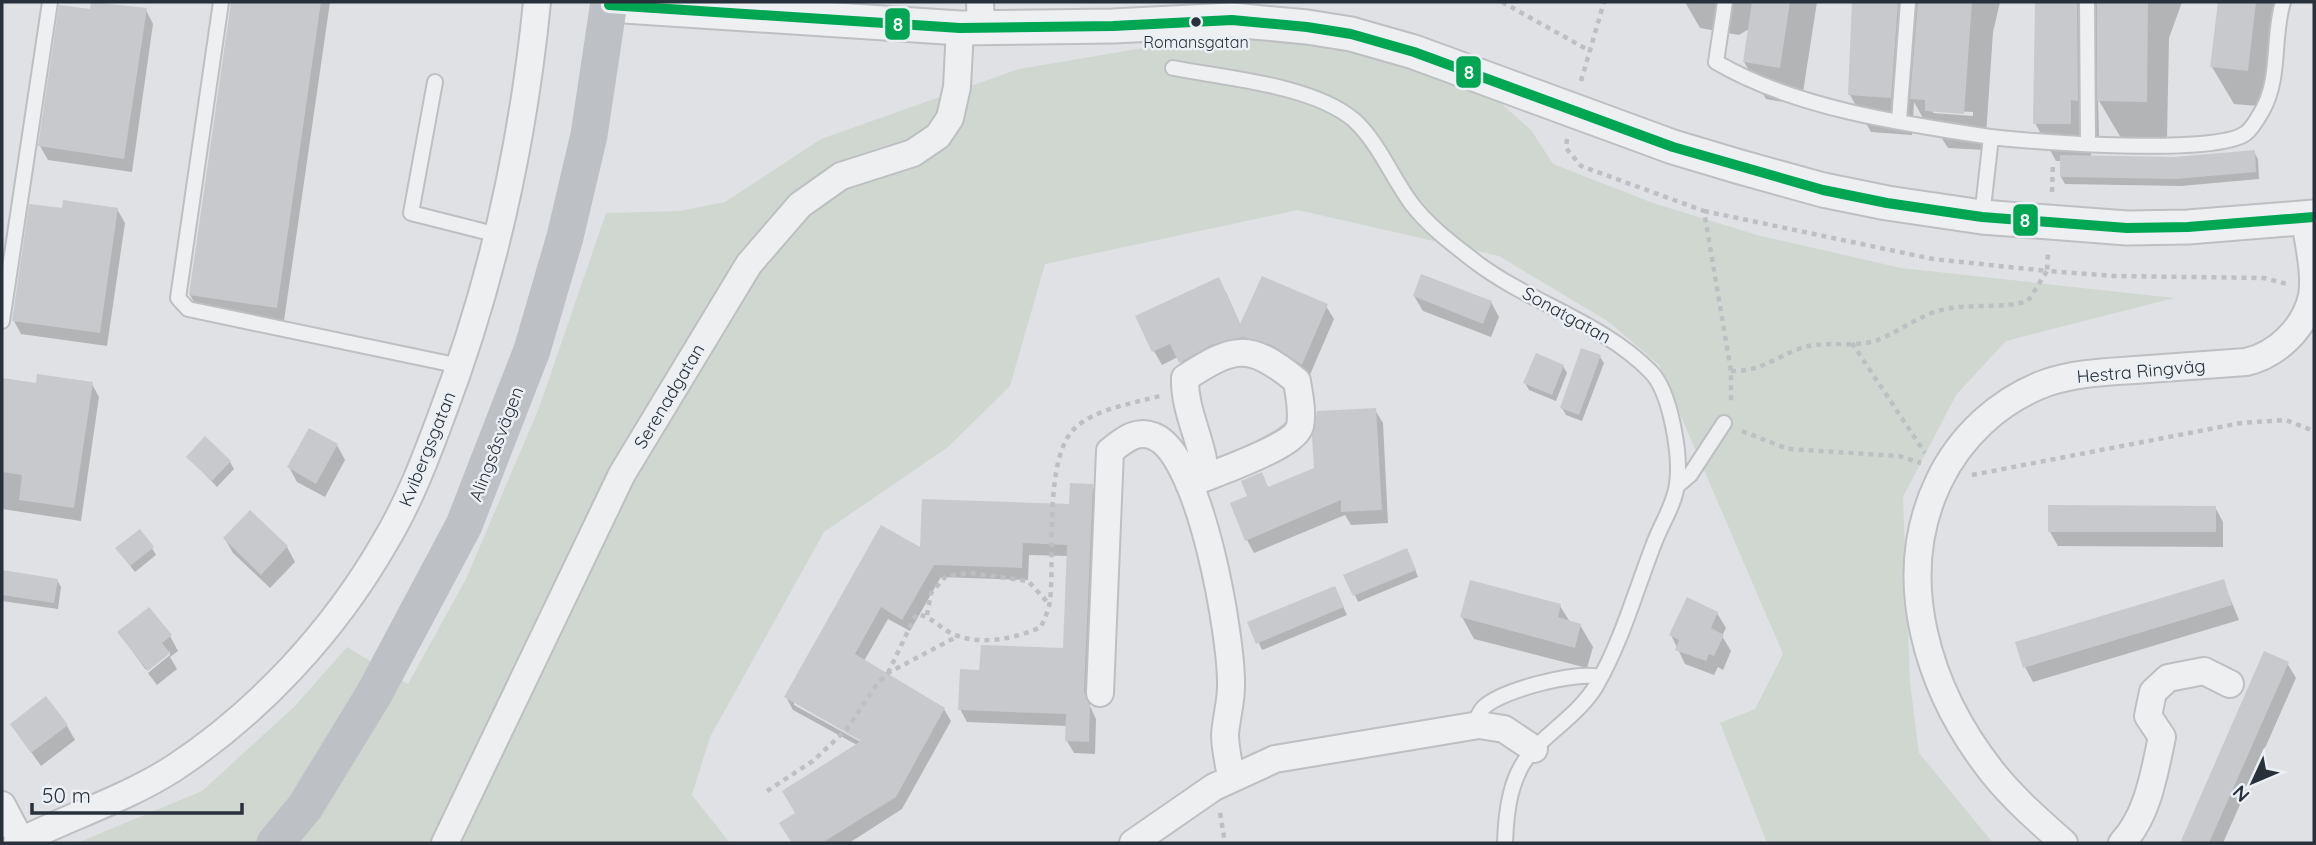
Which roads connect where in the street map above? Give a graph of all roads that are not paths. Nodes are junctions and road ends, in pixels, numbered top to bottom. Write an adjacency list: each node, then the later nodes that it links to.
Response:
1 (50, 2): 20 (lane)
2 (221, 2): 21 (lane)
3 (537, 2): 17 (street, Kvibergsgatan)
4 (1725, 2): 12 (lane)
5 (1908, 2): 12 (lane)
6 (2087, 2): 14 (lane)
7 (2283, 2): 14 (lane)
8 (609, 3): 9 (street); 33 (main road, Alingsåsvägen)
9 (974, 19): 15 (street); 34 (street, Serenadgatan)
10 (1173, 68): 24 (lane, Sonatgatan)
11 (435, 82): 17 (lane)
12 (1899, 120): 13 (lane)
13 (1991, 136): 14 (lane); 15 (lane)
14 (2088, 144)
15 (1982, 217): 16 (street)
16 (2310, 218): 18 (street, Hestra Ringväg)
17 (498, 235): 21 (street, Kvibergsgatan)
18 (2313, 282): 19 (street, Hestra Ringväg)
19 (2311, 310): 37 (street, Hestra Ringväg)
20 (2, 321)
21 (460, 366): 32 (street, Kvibergsgatan)
22 (1724, 424): 24 (lane)
23 (1197, 480): 23 (street); 27 (street); 30 (street)
24 (1677, 486): 25 (lane, Sonatgatan)
25 (1600, 677): 28 (lane); 29 (lane, Sonatgatan)
26 (2230, 684): 38 (street)
27 (1100, 693)
28 (1473, 726): 29 (street); 30 (street)
29 (1534, 749): 36 (lane, Sonatgatan)
30 (1231, 777): 35 (street)
31 (2, 805): 32 (street)
32 (19, 842)
33 (275, 843)
34 (444, 843)
35 (1133, 843)
36 (1505, 843)
37 (2064, 843)
38 (2122, 843)

